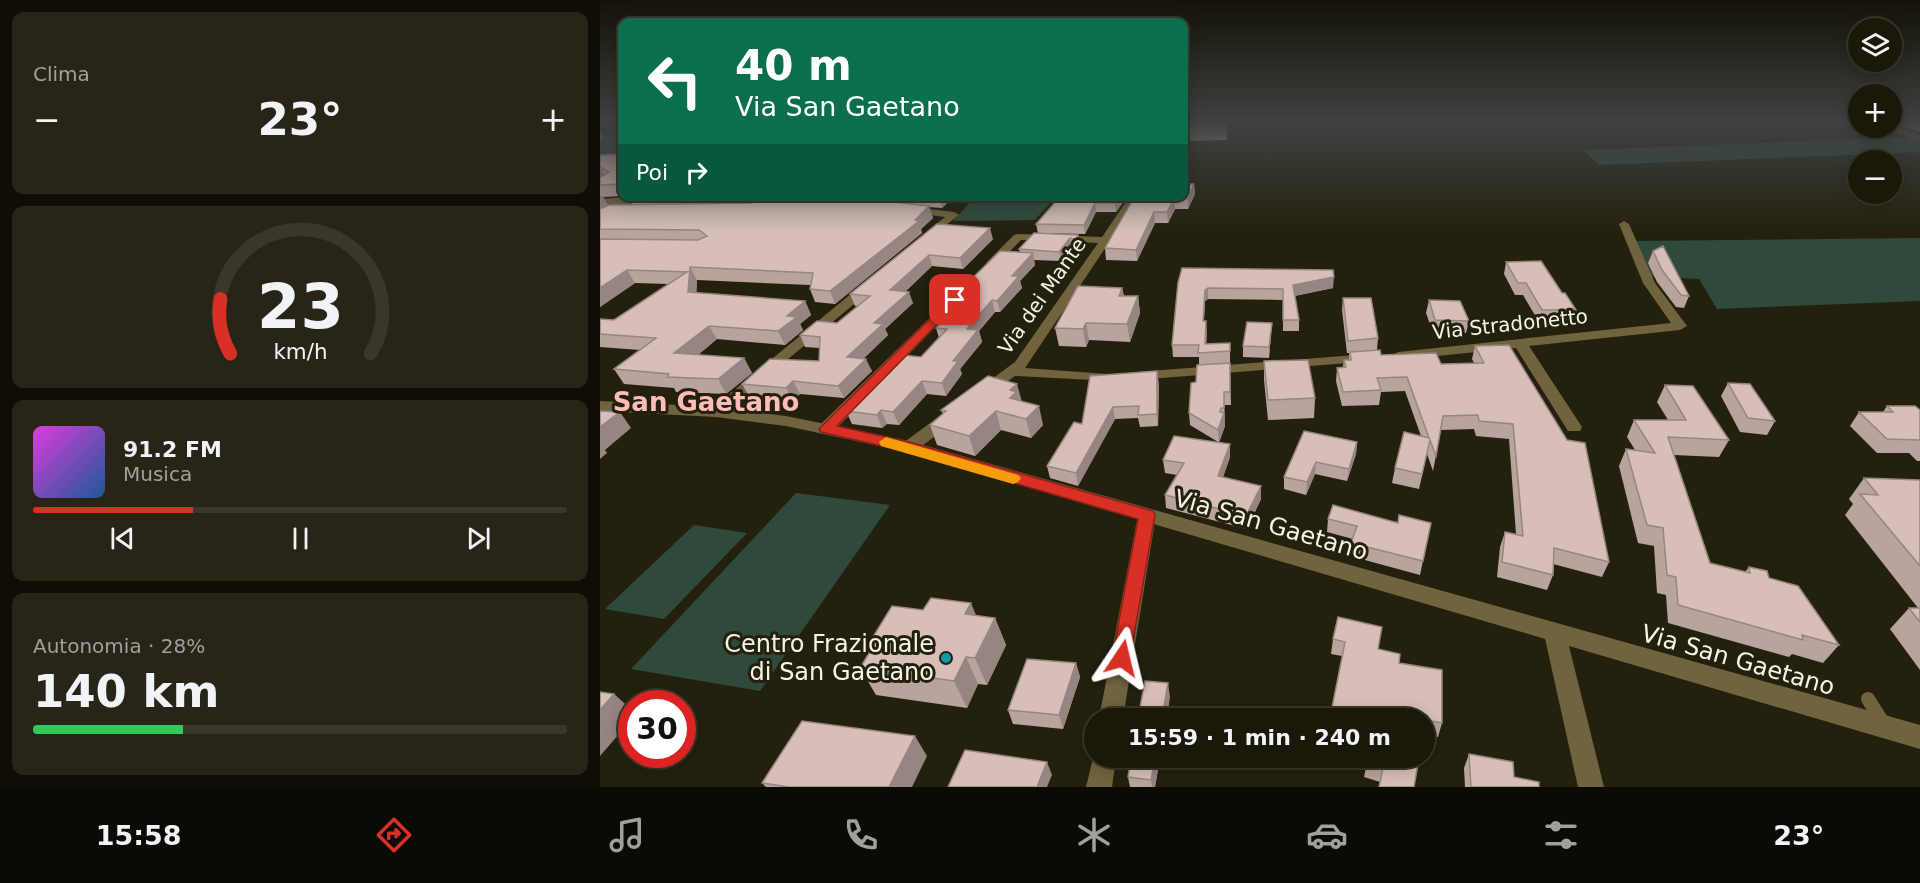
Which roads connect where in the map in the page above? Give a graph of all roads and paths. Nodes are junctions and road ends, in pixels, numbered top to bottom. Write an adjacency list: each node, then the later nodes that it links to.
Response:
1 (618, 200): 4 (street)
2 (631, 201): 6 (street)
3 (1132, 201): 10 (street, Via dei Mante)
4 (600, 202)
5 (899, 209): 11 (street)
6 (615, 211): 7 (street); 8 (street)
7 (638, 211)
8 (600, 219)
9 (1624, 224): 15 (street, Via Stradonetto)
10 (1105, 240): 13 (street); 16 (street, Via dei Mante)
11 (917, 245)
12 (881, 276): 19 (street)
13 (979, 276)
14 (963, 292): 22 (street)
15 (1520, 343): 16 (street, Via Stradonetto); 21 (street)
16 (1012, 371): 17 (street, Via dei Mante)
17 (974, 399)
18 (604, 410): 19 (street, Via San Gaetano)
19 (716, 412): 22 (street, Via San Gaetano)
20 (956, 413): 23 (street)
21 (1574, 427)
22 (826, 429): 23 (street, Via San Gaetano)
23 (909, 447): 24 (street, Via San Gaetano)
24 (1147, 515): 25 (street, Via San Gaetano); 27 (street)
25 (1555, 634): 28 (street, Via San Gaetano); 32 (street)
26 (1868, 699): 28 (lane)
27 (1113, 708)
28 (1885, 728): 29 (street, Via San Gaetano)
29 (1920, 737)
30 (1102, 768): 31 (street)
31 (1099, 787)
32 (1591, 787)

